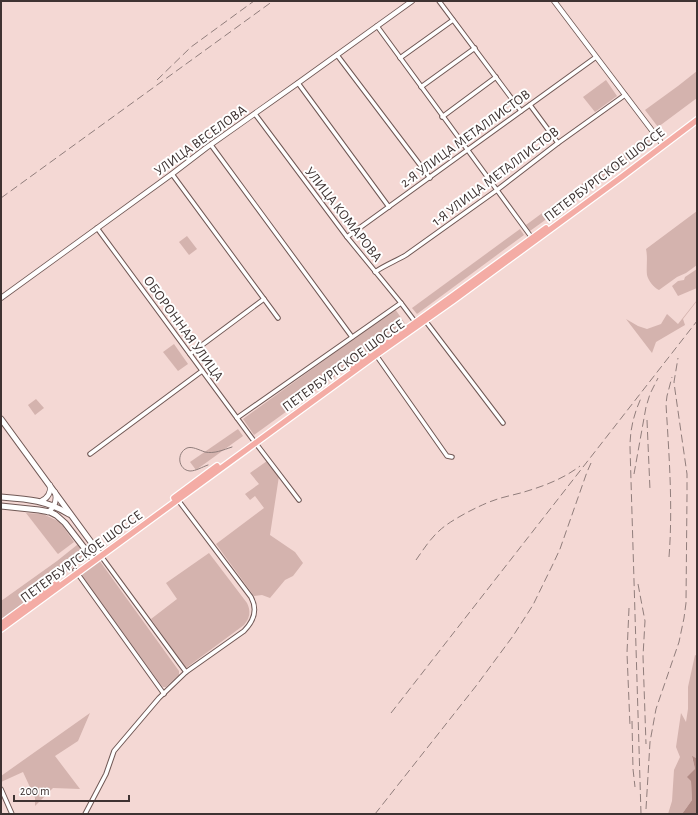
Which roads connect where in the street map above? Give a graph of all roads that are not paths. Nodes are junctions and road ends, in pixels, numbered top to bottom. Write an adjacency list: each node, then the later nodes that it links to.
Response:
1 (412, 1): 5 (street, УЛИЦА ВЕСЕЛОВА)
2 (439, 1): 4 (street)
3 (554, 1): 8 (street)
4 (453, 20): 6 (street); 9 (street)
5 (377, 26): 7 (street, УЛИЦА ВЕСЕЛОВА); 9 (street)
6 (475, 48): 10 (street); 12 (street)
7 (337, 55): 11 (street, УЛИЦА ВЕСЕЛОВА); 25 (street)
8 (596, 57): 13 (street); 14 (street, 2-Я УЛИЦА МЕТАЛЛИСТОВ)
9 (400, 58): 12 (street)
10 (496, 77): 15 (street); 18 (street)
11 (298, 83): 16 (street, УЛИЦА ВЕСЕЛОВА); 27 (street)
12 (421, 87): 18 (street)
13 (625, 94): 20 (street, 1-Я УЛИЦА МЕТАЛЛИСТОВ); 21 (street)
14 (530, 105): 15 (street, 2-Я УЛИЦА МЕТАЛЛИСТОВ); 20 (street)
15 (521, 111): 23 (street, 2-Я УЛИЦА МЕТАЛЛИСТОВ)
16 (255, 114): 22 (street, УЛИЦА ВЕСЕЛОВА); 29 (street, УЛИЦА КОМАРОВА)
17 (697, 115): 21 (main road, ПЕТЕРБУРГСКОЕ ШОССЕ)
18 (442, 117): 23 (street)
19 (697, 120): 21 (main road, ПЕТЕРБУРГСКОЕ ШОССЕ)
20 (558, 143): 26 (street, 1-Я УЛИЦА МЕТАЛЛИСТОВ)
21 (662, 144): 30 (main road, ПЕТЕРБУРГСКОЕ ШОССЕ); 36 (main road, ПЕТЕРБУРГСКОЕ ШОССЕ)
22 (210, 145): 24 (street, УЛИЦА ВЕСЕЛОВА); 38 (street)
23 (468, 150): 25 (street, 2-Я УЛИЦА МЕТАЛЛИСТОВ); 26 (street)
24 (172, 174): 28 (street, УЛИЦА ВЕСЕЛОВА); 33 (street)
25 (430, 178): 27 (street, 2-Я УЛИЦА МЕТАЛЛИСТОВ)
26 (497, 190): 30 (street); 31 (street, 1-Я УЛИЦА МЕТАЛЛИСТОВ)
27 (389, 207): 29 (street, 2-Я УЛИЦА МЕТАЛЛИСТОВ)
28 (97, 228): 32 (street, УЛИЦА ВЕСЕЛОВА); 39 (street, ОБОРОННАЯ УЛИЦА)
29 (347, 237): 31 (street, УЛИЦА КОМАРОВА)
30 (532, 238): 36 (main road, ПЕТЕРБУРГСКОЕ ШОССЕ)
31 (375, 272): 34 (street, УЛИЦА КОМАРОВА)
32 (1, 298)
33 (264, 299): 35 (street); 39 (street)
34 (401, 303): 37 (street, УЛИЦА КОМАРОВА); 38 (street)
35 (278, 318)
36 (424, 319): 37 (main road, ПЕТЕРБУРГСКОЕ ШОССЕ); 44 (street)
37 (416, 324): 40 (main road, ПЕТЕРБУРГСКОЕ ШОССЕ)
38 (352, 337): 42 (street)
39 (190, 354): 41 (street, ОБОРОННАЯ УЛИЦА)
40 (375, 354): 45 (main road, ПЕТЕРБУРГСКОЕ ШОССЕ); 47 (street)
41 (202, 371): 42 (street, ОБОРОННАЯ УЛИЦА); 46 (street)
42 (237, 418): 45 (street, ОБОРОННАЯ УЛИЦА)
43 (1, 419): 48 (main road)
44 (503, 423)
45 (254, 442): 51 (main road, ПЕТЕРБУРГСКОЕ ШОССЕ); 52 (street, ОБОРОННАЯ УЛИЦА)
46 (90, 454)
47 (452, 458)
48 (50, 485): 49 (main road); 53 (street)
49 (55, 492): 55 (street); 57 (main road)
50 (1, 497): 53 (main road)
51 (177, 498): 58 (main road, ПЕТЕРБУРГСКОЕ ШОССЕ); 62 (street)
52 (298, 500)
53 (41, 501): 55 (main road)
54 (1, 506): 56 (main road)
55 (54, 506): 56 (street); 57 (main road)
56 (48, 512): 58 (main road)
57 (72, 516): 58 (main road)
58 (97, 556): 59 (main road, ПЕТЕРБУРГСКОЕ ШОССЕ); 62 (street)
59 (76, 572): 60 (main road, ПЕТЕРБУРГСКОЕ ШОССЕ); 61 (main road, ПЕТЕРБУРГСКОЕ ШОССЕ); 63 (street)
60 (1, 624)
61 (1, 629)
62 (186, 672): 63 (street)
63 (164, 694): 66 (street)
64 (1, 789): 65 (street)
65 (12, 814)
66 (85, 814)

